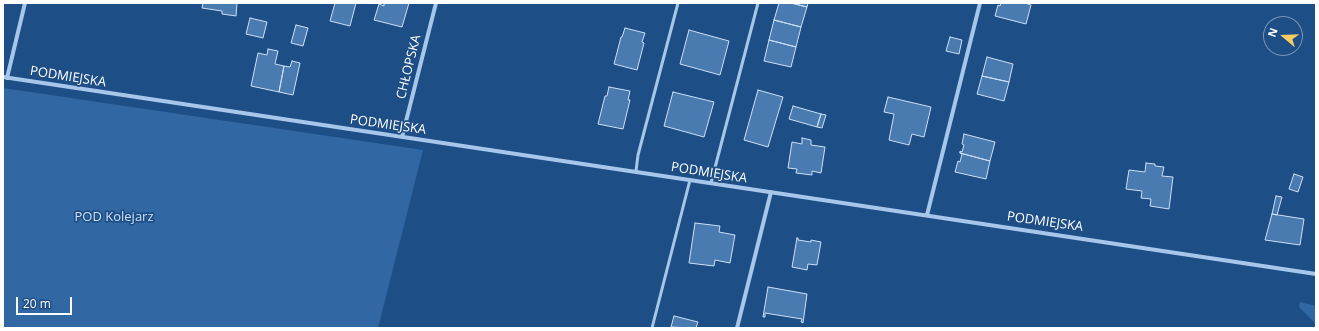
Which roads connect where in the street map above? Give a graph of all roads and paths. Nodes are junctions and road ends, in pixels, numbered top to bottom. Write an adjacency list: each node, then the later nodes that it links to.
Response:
1 (25, 3): 6 (street)
2 (436, 3): 7 (street, CHŁOPSKA)
3 (678, 3): 8 (lane)
4 (758, 3): 10 (lane)
5 (980, 3): 12 (street)
6 (5, 77): 7 (street, PODMIEJSKA)
7 (402, 137): 8 (street, PODMIEJSKA)
8 (636, 171): 9 (street, PODMIEJSKA)
9 (690, 180): 10 (street, PODMIEJSKA); 14 (lane)
10 (711, 183): 11 (street, PODMIEJSKA)
11 (771, 192): 12 (street, PODMIEJSKA); 15 (street)
12 (927, 215): 13 (street, PODMIEJSKA)
13 (1316, 274)
14 (652, 328)
15 (737, 328)

